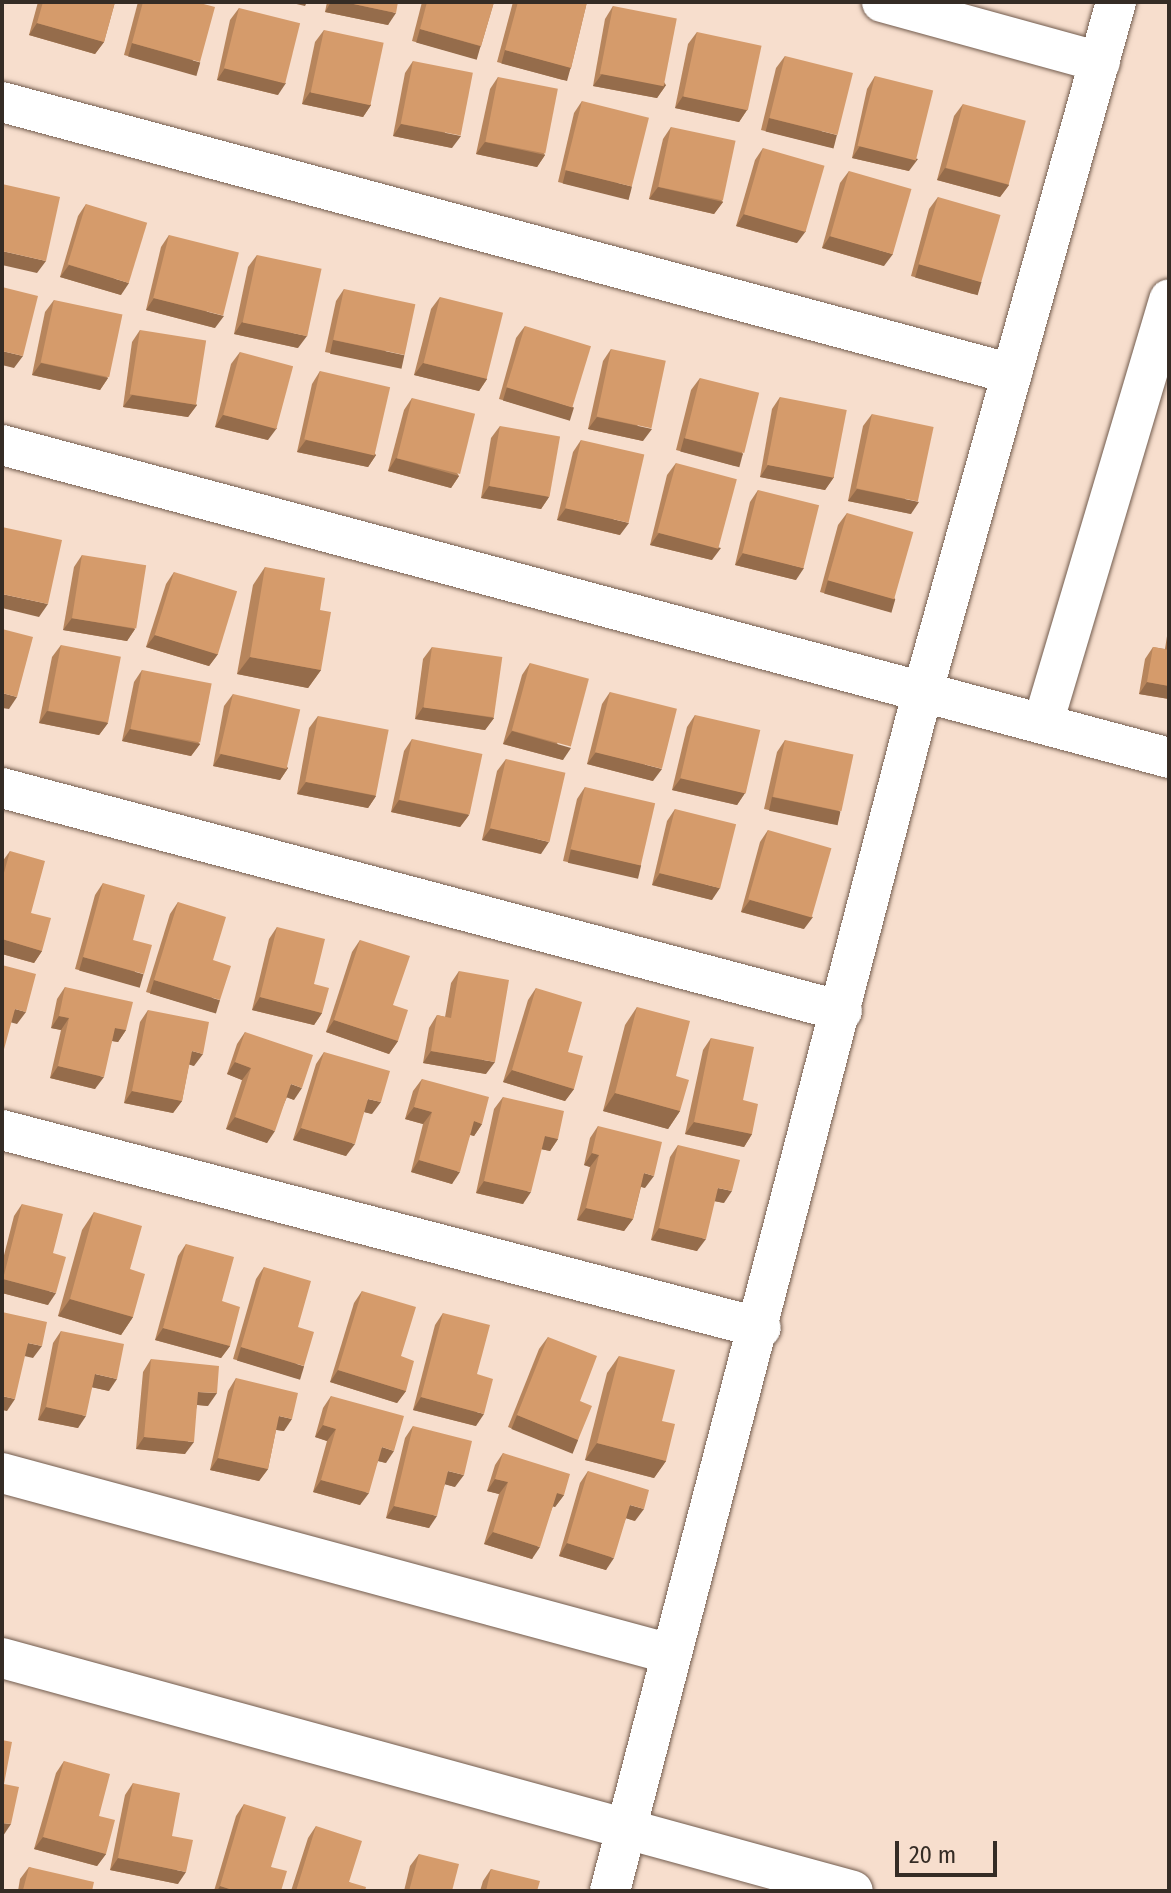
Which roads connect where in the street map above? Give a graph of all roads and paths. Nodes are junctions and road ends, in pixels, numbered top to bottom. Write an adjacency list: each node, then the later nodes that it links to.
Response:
1 (882, 2): 3 (street)
2 (1116, 2): 3 (street)
3 (1100, 62): 6 (street)
4 (2, 102): 6 (street)
5 (1169, 299): 7 (street)
6 (1012, 374): 9 (street)
7 (1154, 411): 10 (street)
8 (2, 445): 9 (street)
9 (922, 694): 10 (street); 13 (street)
10 (1043, 723): 11 (street)
11 (1169, 758)
12 (2, 788): 13 (street)
13 (842, 1011): 15 (street)
14 (2, 1130): 15 (street)
15 (761, 1328): 17 (street)
16 (2, 1473): 17 (street)
17 (671, 1654): 19 (street)
18 (2, 1658): 19 (street)
19 (627, 1828): 20 (street); 21 (street)
20 (746, 1878): 22 (street)
21 (610, 1891)
22 (853, 1891)

